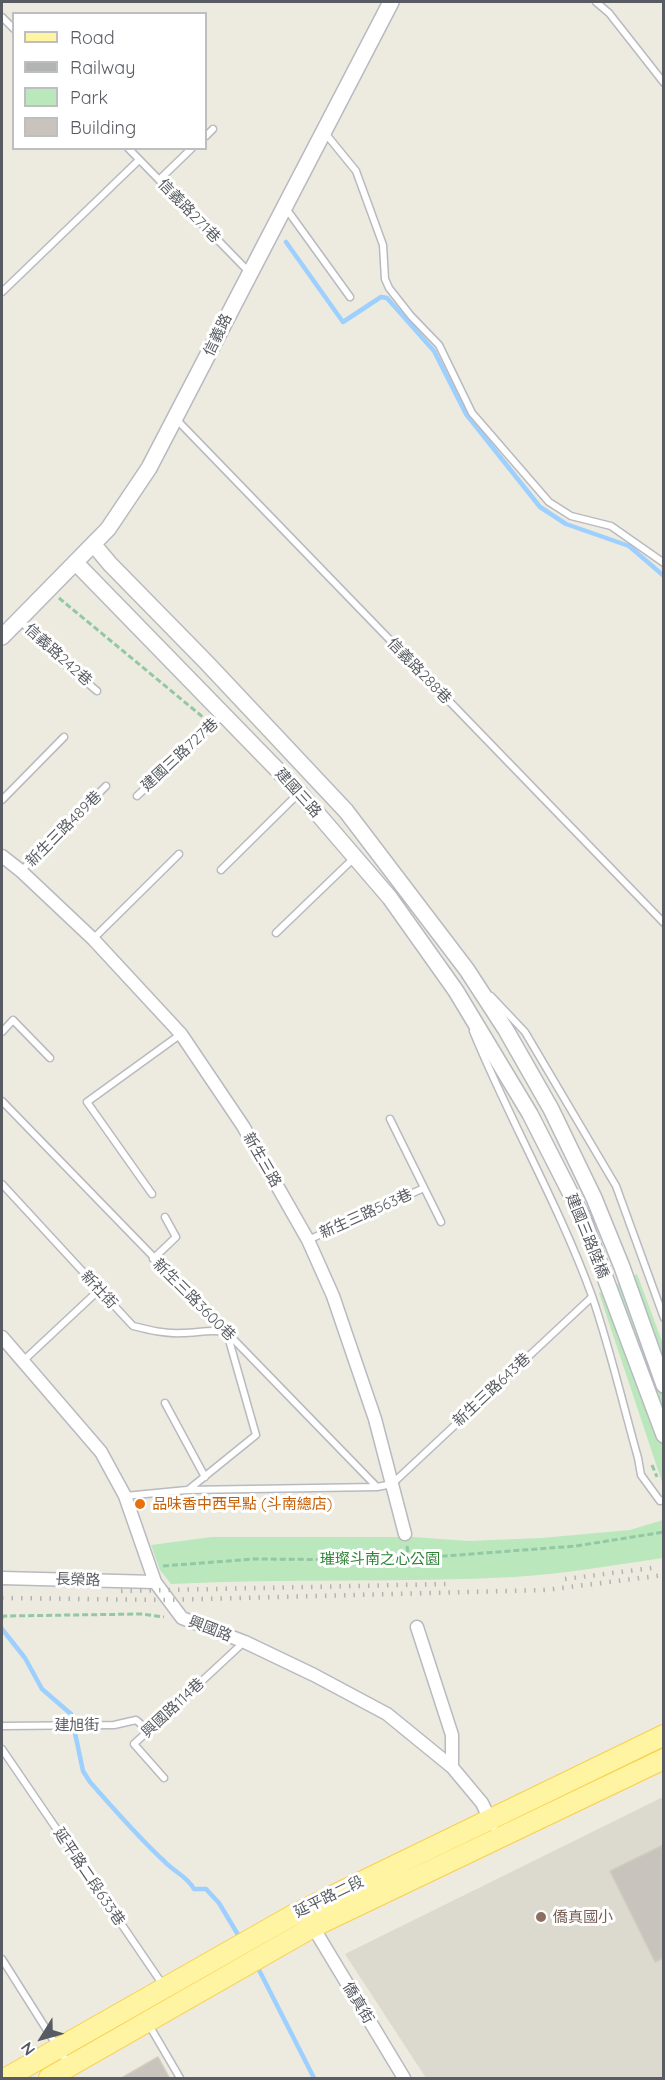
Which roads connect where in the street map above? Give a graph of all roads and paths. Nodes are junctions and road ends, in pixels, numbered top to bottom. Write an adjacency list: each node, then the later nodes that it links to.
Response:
1 (391, 2): 5 (street, 信義路)
2 (596, 2): 3 (lane)
3 (663, 82)
4 (213, 129): 6 (lane)
5 (324, 132): 11 (street, 信義路); 18 (lane)
6 (207, 135)
7 (130, 150): 9 (lane, 信義路271巷)
8 (190, 150): 10 (lane)
9 (140, 160): 10 (lane, 信義路271巷); 13 (lane)
10 (159, 180): 12 (lane, 信義路271巷)
11 (285, 206): 12 (street, 信義路); 14 (lane)
12 (249, 273): 15 (street, 信義路)
13 (2, 292)
14 (350, 297)
15 (175, 418): 16 (street, 信義路); 33 (lane, 信義路288巷)
16 (94, 545): 17 (street, 信義路); 36 (street, 建國三路)
17 (76, 563): 19 (street, 信義路); 22 (street, 建國三路)
18 (663, 563)
19 (19, 619): 20 (street, 信義路); 21 (lane, 信義路242巷)
20 (2, 637)
21 (97, 691)
22 (223, 714): 25 (street, 建國三路); 26 (lane, 建國三路727巷)
23 (64, 737): 27 (lane)
24 (106, 786): 32 (lane, 新生三路489巷)
25 (299, 792): 30 (street, 建國三路); 31 (lane)
26 (136, 796)
27 (2, 800)
28 (179, 854): 35 (lane)
29 (2, 856): 32 (street, 新生三路)
30 (355, 857): 34 (lane); 37 (street, 建國三路)
31 (221, 870)
32 (21, 871): 35 (street, 新生三路)
33 (663, 923)
34 (276, 933)
35 (93, 939): 40 (street, 新生三路)
36 (467, 970): 38 (street, 建國三路); 54 (lane)
37 (456, 990): 41 (street, 建國三路); 53 (lane)
38 (506, 1030): 58 (street, 建國三路陸橋)
39 (2, 1032): 42 (lane)
40 (181, 1034): 47 (lane); 50 (street, 新生三路)
41 (490, 1046): 60 (street, 建國三路陸橋)
42 (50, 1058)
43 (2, 1101): 51 (lane, 新生三路3600巷)
44 (390, 1119): 46 (lane, 新生三路563巷)
45 (2, 1184): 52 (lane, 新社街)
46 (424, 1188): 49 (lane, 新生三路563巷); 50 (lane, 新生三路563巷)
47 (152, 1194)
48 (165, 1217): 51 (lane)
49 (441, 1222)
50 (308, 1240): 62 (street, 新生三路)
51 (153, 1259): 55 (lane, 新生三路3600巷)
52 (99, 1290): 55 (lane, 新社街); 57 (lane)
53 (592, 1297): 62 (lane, 新生三路643巷); 66 (lane)
54 (663, 1318)
55 (226, 1332): 61 (lane); 63 (lane, 新生三路3600巷)
56 (2, 1337): 57 (street, 興國路)
57 (23, 1361): 65 (street, 興國路)
58 (663, 1385)
59 (165, 1403): 61 (lane)
60 (663, 1435)
61 (205, 1478): 64 (lane)
62 (392, 1485): 63 (lane); 68 (street, 新生三路)
63 (377, 1486): 64 (lane)
64 (187, 1490): 65 (lane)
65 (125, 1496): 69 (street, 興國路)
66 (663, 1500)
67 (663, 1533): 69 (path)
68 (405, 1534)
69 (150, 1567): 71 (street, 興國路)
70 (2, 1578): 71 (street, 長榮路)
71 (155, 1582): 73 (street, 興國路)
72 (2, 1618): 73 (path)
73 (182, 1618): 75 (street, 興國路)
74 (417, 1627): 81 (street)
75 (244, 1642): 77 (lane, 興國路114巷); 81 (street, 興國路)
76 (2, 1726): 77 (lane, 建旭街)
77 (149, 1731): 82 (lane, 興國路114巷)
78 (663, 1735): 83 (main road, 延平路二段)
79 (2, 1749): 87 (lane, 延平路二段633巷)
80 (663, 1759): 84 (main road, 延平路二段)
81 (452, 1767): 83 (street, 興國路)
82 (164, 1778)
83 (490, 1820): 84 (street, 興國路); 87 (main road, 延平路二段)
84 (499, 1840): 85 (main road, 延平路二段)
85 (313, 1927): 89 (main road, 延平路二段); 96 (street, 僑真街)
86 (2, 1959): 91 (lane)
87 (164, 1987): 88 (main road, 延平路二段); 89 (lane, 延平路二段633巷)
88 (137, 2003): 90 (lane); 91 (main road, 延平路二段)
89 (177, 2005): 90 (main road, 延平路二段)
90 (147, 2022): 92 (main road, 延平路二段); 95 (lane)
91 (58, 2049): 92 (lane); 93 (main road, 延平路二段)
92 (70, 2067): 94 (main road, 延平路二段)
93 (6, 2079)
94 (49, 2079)
95 (180, 2079)
96 (404, 2079)

